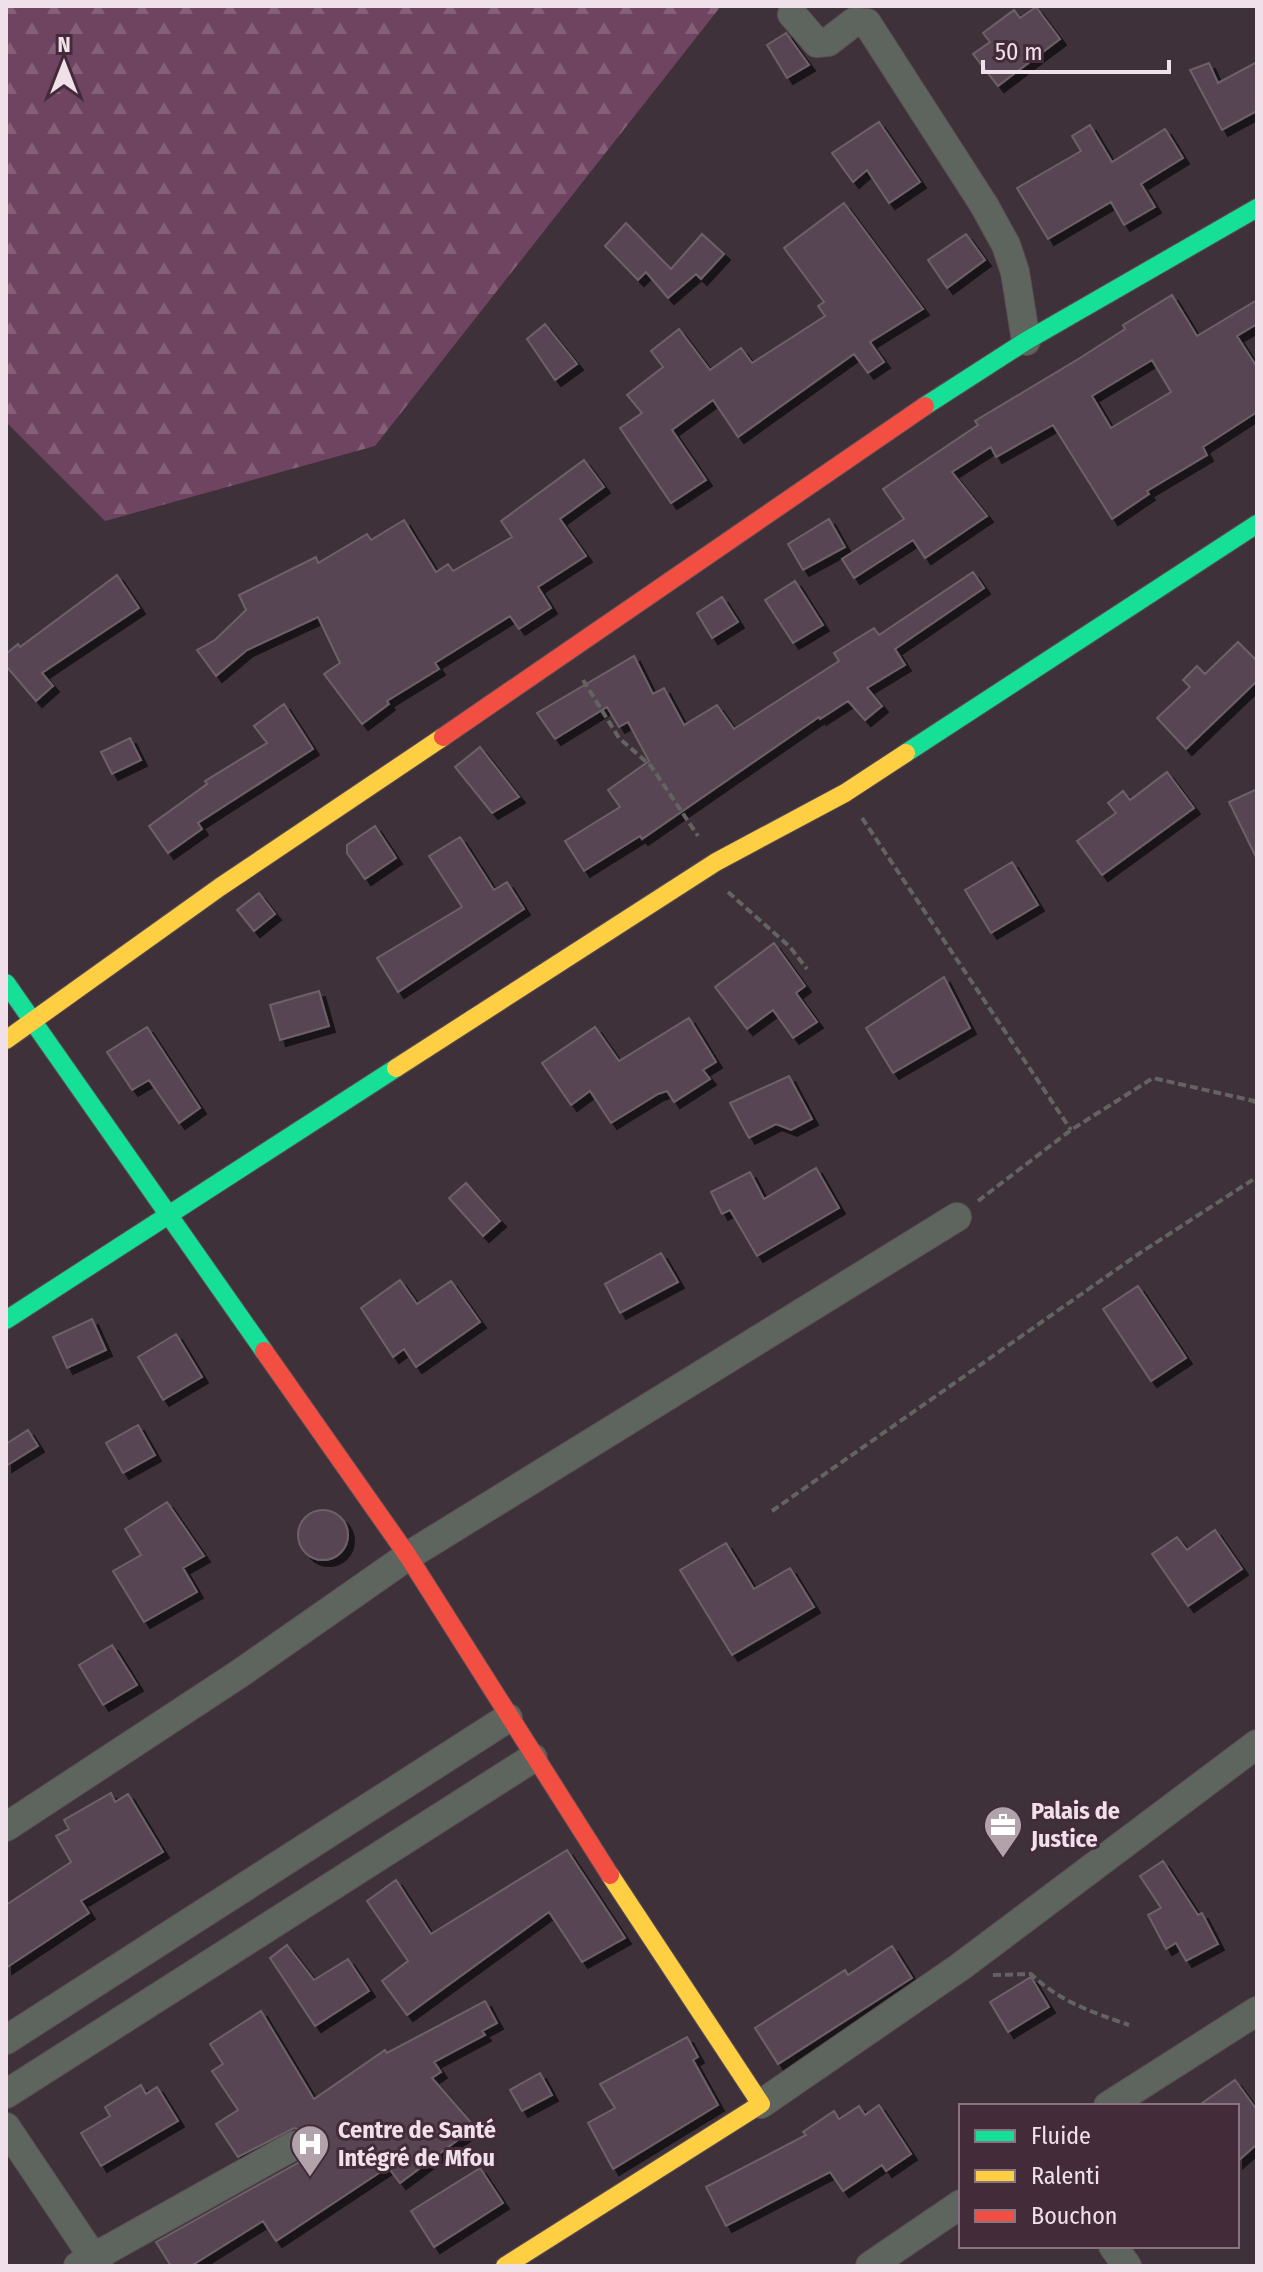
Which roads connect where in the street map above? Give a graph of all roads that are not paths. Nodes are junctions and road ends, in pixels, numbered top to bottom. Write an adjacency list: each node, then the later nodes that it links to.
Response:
1 (792, 14): 3 (street)
2 (1257, 208): 3 (street)
3 (1026, 341): 6 (street)
4 (1257, 524): 8 (street)
5 (6, 983): 6 (street)
6 (32, 1021): 7 (street); 8 (street)
7 (6, 1040)
8 (169, 1215): 10 (street); 11 (street)
9 (957, 1217): 11 (street)
10 (6, 1320)
11 (408, 1556): 12 (street); 15 (street)
12 (508, 1718): 14 (street); 17 (street)
13 (1257, 1744): 19 (street)
14 (533, 1758): 18 (street); 19 (street)
15 (6, 1827)
16 (1257, 2011): 20 (street)
17 (6, 2040)
18 (6, 2094)
19 (761, 2104): 26 (street)
20 (1111, 2104)
21 (6, 2127): 25 (street)
22 (295, 2145): 25 (street)
23 (959, 2205): 27 (street)
24 (1114, 2248): 28 (street)
25 (90, 2263)
26 (505, 2266)
27 (870, 2266)
28 (1127, 2266)

